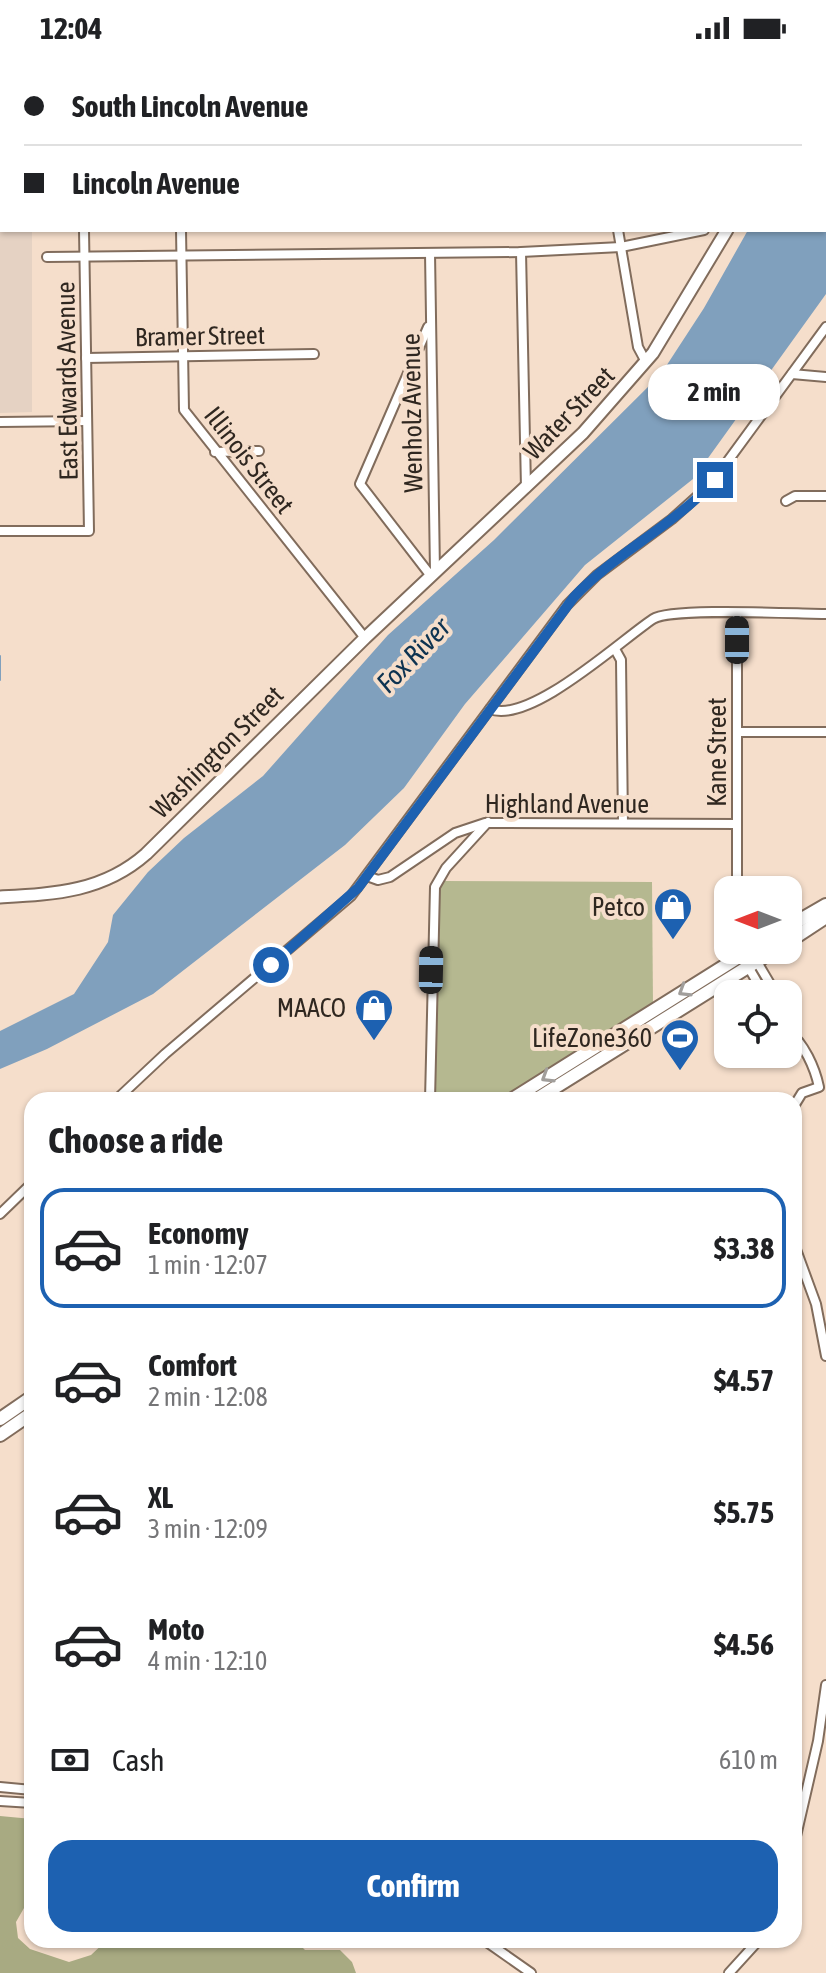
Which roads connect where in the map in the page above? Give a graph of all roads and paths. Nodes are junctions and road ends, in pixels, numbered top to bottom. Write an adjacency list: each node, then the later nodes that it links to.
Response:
1 (84, 232): 12 (street, East Edwards Avenue)
2 (181, 232): 13 (street, Illinois Street)
3 (618, 232): 8 (street)
4 (694, 232): 8 (street)
5 (715, 232): 7 (street)
6 (726, 232): 7 (street, Water Street)
7 (718, 245): 19 (street, Water Street)
8 (621, 247): 9 (street); 19 (street)
9 (521, 252): 10 (street); 26 (street)
10 (430, 253): 13 (street); 14 (street, Wenholz Avenue)
11 (47, 257): 12 (street)
12 (85, 258): 13 (street); 18 (street, East Edwards Avenue)
13 (181, 258): 17 (street, Illinois Street)
14 (430, 323): 30 (street, Wenholz Avenue); 30 (street)
15 (826, 327): 20 (street)
16 (314, 354): 17 (street, Bramer Street)
17 (183, 356): 18 (street, Bramer Street); 25 (street, Illinois Street)
18 (86, 358): 22 (street, East Edwards Avenue)
19 (646, 362): 26 (street, Water Street)
20 (792, 374): 21 (street); 36 (street)
21 (826, 377)
22 (87, 421): 23 (street); 29 (street, East Edwards Avenue)
23 (0, 422)
24 (259, 451): 25 (street)
25 (215, 452): 34 (street, Illinois Street)
26 (527, 489): 30 (street, Water Street)
27 (826, 496): 28 (street)
28 (786, 501)
29 (0, 531)
30 (433, 574): 31 (street, Water Street)
31 (408, 597): 34 (street, Washington Street)
32 (737, 614): 33 (street); 35 (street); 37 (street, Kane Street)
33 (826, 614)
34 (365, 638): 44 (street, Washington Street)
35 (616, 651): 36 (street); 40 (street)
36 (490, 709): 42 (street)
37 (737, 732): 38 (street); 41 (street, Kane Street)
38 (826, 732)
39 (488, 822): 40 (street, Highland Avenue); 42 (street, Highland Avenue); 56 (street)
40 (623, 823): 41 (street, Highland Avenue)
41 (737, 824): 43 (street, Kane Street)
42 (367, 876): 55 (street)
43 (737, 876)
44 (0, 897)
45 (826, 905): 47 (main road)
46 (826, 917): 48 (main road)
47 (802, 919)
48 (802, 933)
49 (727, 964): 53 (main road, one-way to 53)
50 (752, 965): 51 (street); 52 (street); 53 (main road)
51 (758, 980)
52 (764, 980)
53 (630, 1033): 57 (main road, one-way to 57); 58 (main road)
54 (802, 1050): 59 (street)
55 (125, 1092)
56 (430, 1092)
57 (525, 1092)
58 (546, 1092)
59 (802, 1093)
60 (24, 1191): 61 (street)
61 (0, 1214)
62 (802, 1264): 63 (street)
63 (822, 1315): 64 (street)
64 (824, 1328): 65 (street)
65 (826, 1356)
66 (24, 1402): 68 (main road)
67 (24, 1418): 69 (main road)
68 (0, 1419)
69 (0, 1435)
70 (826, 1685): 71 (street)
71 (823, 1730): 72 (street)
72 (822, 1742): 77 (street)
73 (0, 1787): 74 (street)
74 (24, 1789)
75 (0, 1801): 76 (street)
76 (24, 1802)
77 (802, 1816)
78 (495, 1948): 80 (street)
79 (752, 1948): 81 (street)
80 (531, 1973)
81 (729, 1973)

